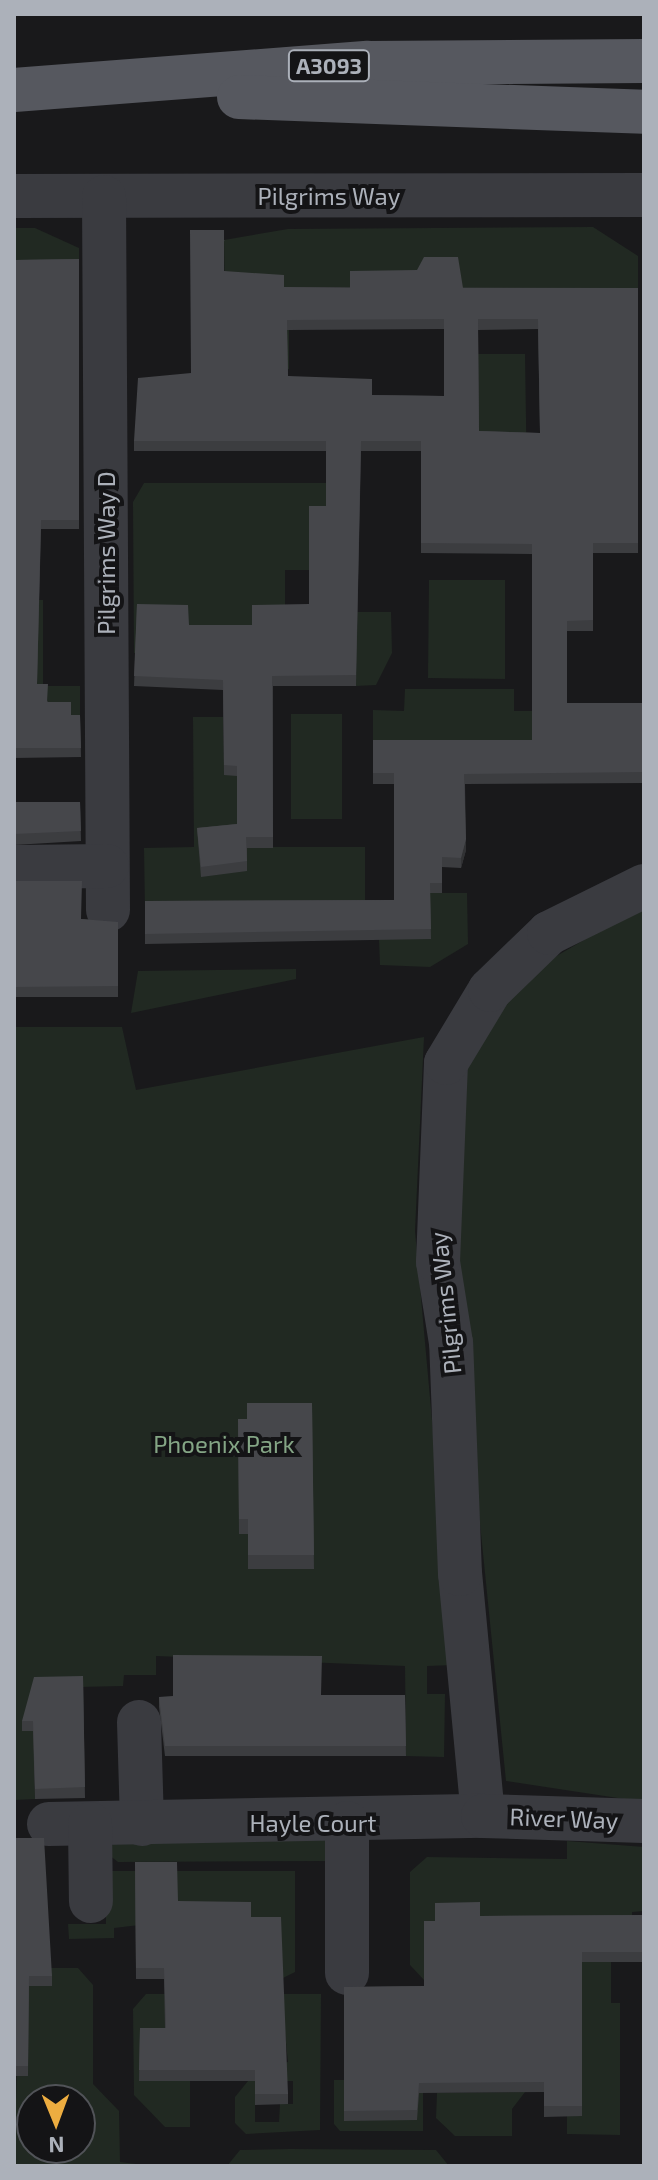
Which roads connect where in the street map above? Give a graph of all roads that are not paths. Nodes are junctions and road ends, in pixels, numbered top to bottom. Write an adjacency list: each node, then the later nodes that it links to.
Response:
1 (644, 61): 2 (main road, A3093)
2 (14, 90): 3 (main road, A3093)
3 (644, 112)
4 (644, 195): 6 (street, Pilgrims Way)
5 (14, 196): 6 (street, Pilgrims Way)
6 (104, 197): 7 (street, Pilgrims Way D)
7 (107, 866): 8 (street); 10 (street, Pilgrims Way D)
8 (14, 867)
9 (644, 886): 12 (street, Pilgrims Way)
10 (108, 910)
11 (139, 1722): 15 (street)
12 (483, 1816): 13 (street, River Way); 14 (street, Hayle Court)
13 (644, 1821)
14 (347, 1823): 15 (street, Hayle Court); 17 (street)
15 (142, 1824): 16 (street, Hayle Court)
16 (91, 1901)
17 (347, 1973)

